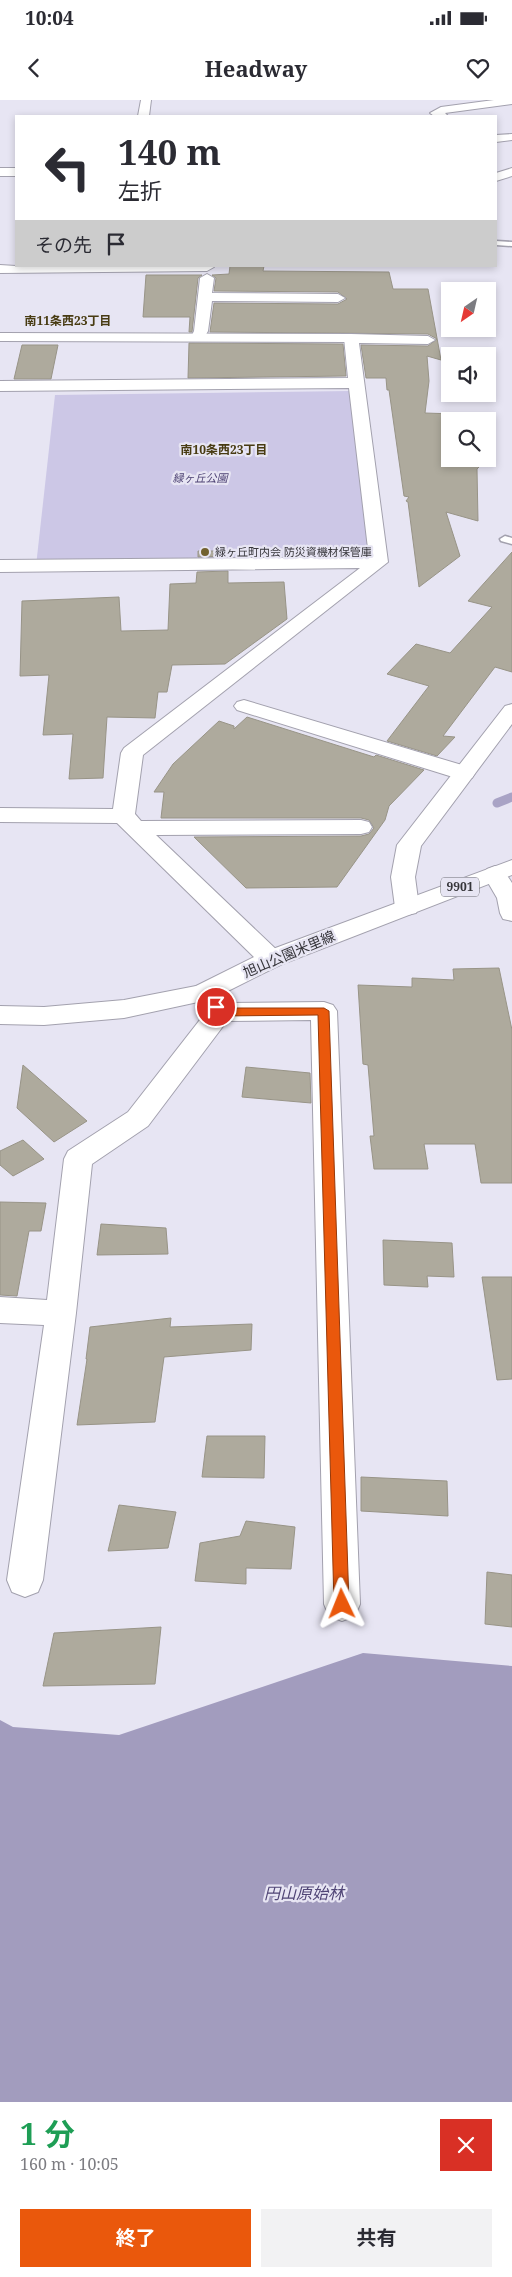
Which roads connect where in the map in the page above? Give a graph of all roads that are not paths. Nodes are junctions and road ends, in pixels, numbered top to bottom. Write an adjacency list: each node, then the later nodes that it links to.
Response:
1 (146, 100): 3 (street)
2 (512, 101): 4 (street)
3 (144, 115)
4 (440, 115)
5 (512, 137): 6 (street)
6 (497, 139)
7 (0, 172): 8 (street)
8 (15, 172)
9 (512, 172): 10 (street)
10 (497, 177)
11 (497, 243): 12 (lane)
12 (512, 244)
13 (207, 267): 14 (street); 15 (street)
14 (0, 269)
15 (206, 297): 16 (street); 17 (street)
16 (338, 298)
17 (198, 336): 18 (street); 19 (street)
18 (0, 337)
19 (351, 338): 20 (street); 21 (street)
20 (428, 340)
21 (358, 383): 22 (street); 23 (street)
22 (0, 386)
23 (379, 562): 24 (street); 29 (street)
24 (0, 566)
25 (244, 706): 27 (street)
26 (512, 710): 27 (street)
27 (464, 773): 32 (street)
28 (0, 815): 29 (street)
29 (130, 822): 30 (street); 34 (street)
30 (362, 827)
31 (504, 871): 32 (street, 旭山公園米里線 / 9901); 33 (street)
32 (407, 907): 34 (street, 旭山公園米里線 / 9901)
33 (512, 913)
34 (271, 960): 35 (street, 旭山公園米里線 / 9901)
35 (211, 1002): 36 (street, 旭山公園米里線 / 9901); 38 (street); 40 (street)
36 (0, 1015)
37 (0, 1310): 38 (street)
38 (61, 1314): 39 (street)
39 (25, 1580)
40 (342, 1604)

